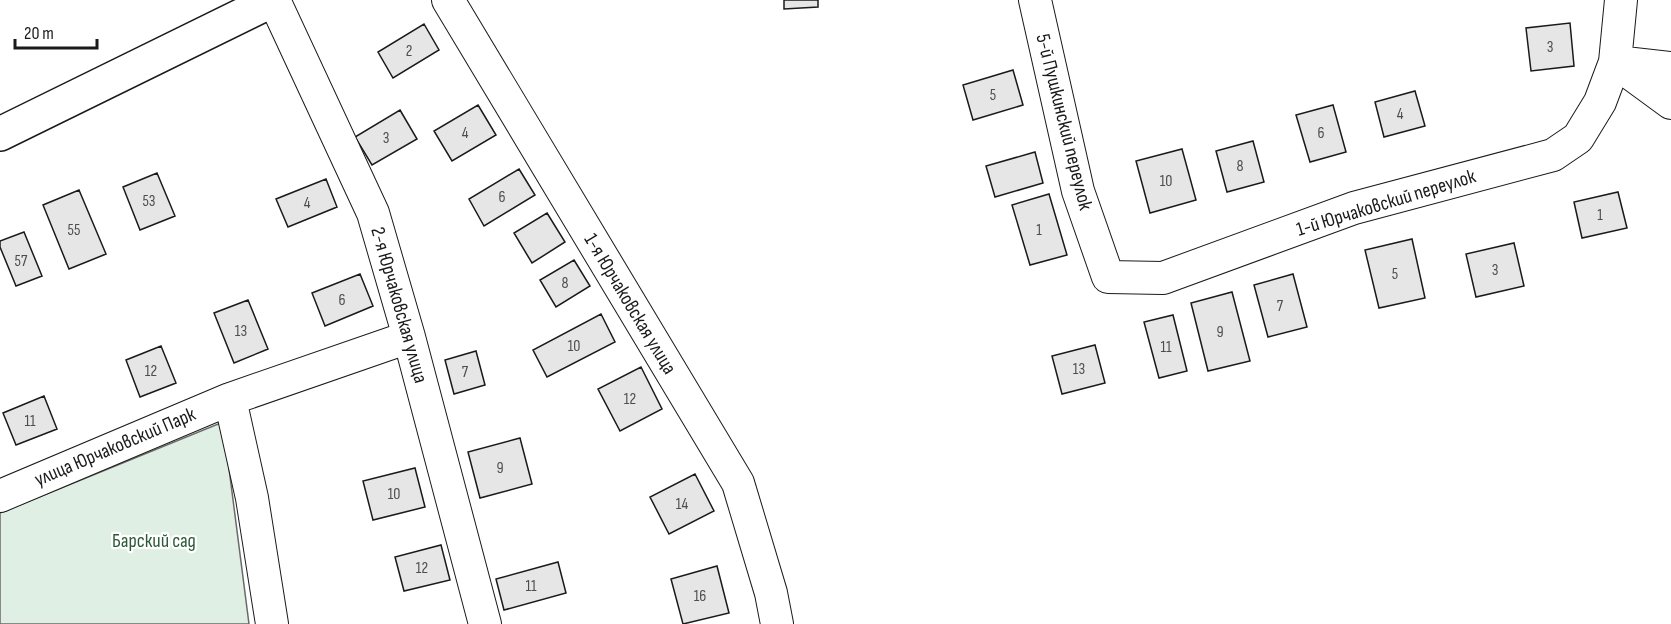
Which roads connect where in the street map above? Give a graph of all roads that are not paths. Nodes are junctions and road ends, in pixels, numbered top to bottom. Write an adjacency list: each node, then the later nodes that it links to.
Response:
1 (274, 0): 8 (main road); 10 (street, 2-я Юрчаковская улица)
2 (448, 0): 15 (street, 1-я Юрчаковская улица)
3 (1035, 0): 9 (street, 5-й Пушкинский переулок)
4 (1621, 0): 5 (street, 1-й Юрчаковский переулок)
5 (1615, 62): 6 (street); 7 (street); 9 (street, 1-й Юрчаковский переулок)
6 (1671, 68)
7 (1671, 103)
8 (0, 134)
9 (1108, 277)
10 (410, 337): 11 (street, улица Юрчаковский Парк); 14 (street, 2-я Юрчаковская улица)
11 (231, 399): 12 (street, улица Юрчаковский Парк); 13 (street)
12 (0, 496)
13 (272, 624)
14 (485, 624)
15 (777, 624)

